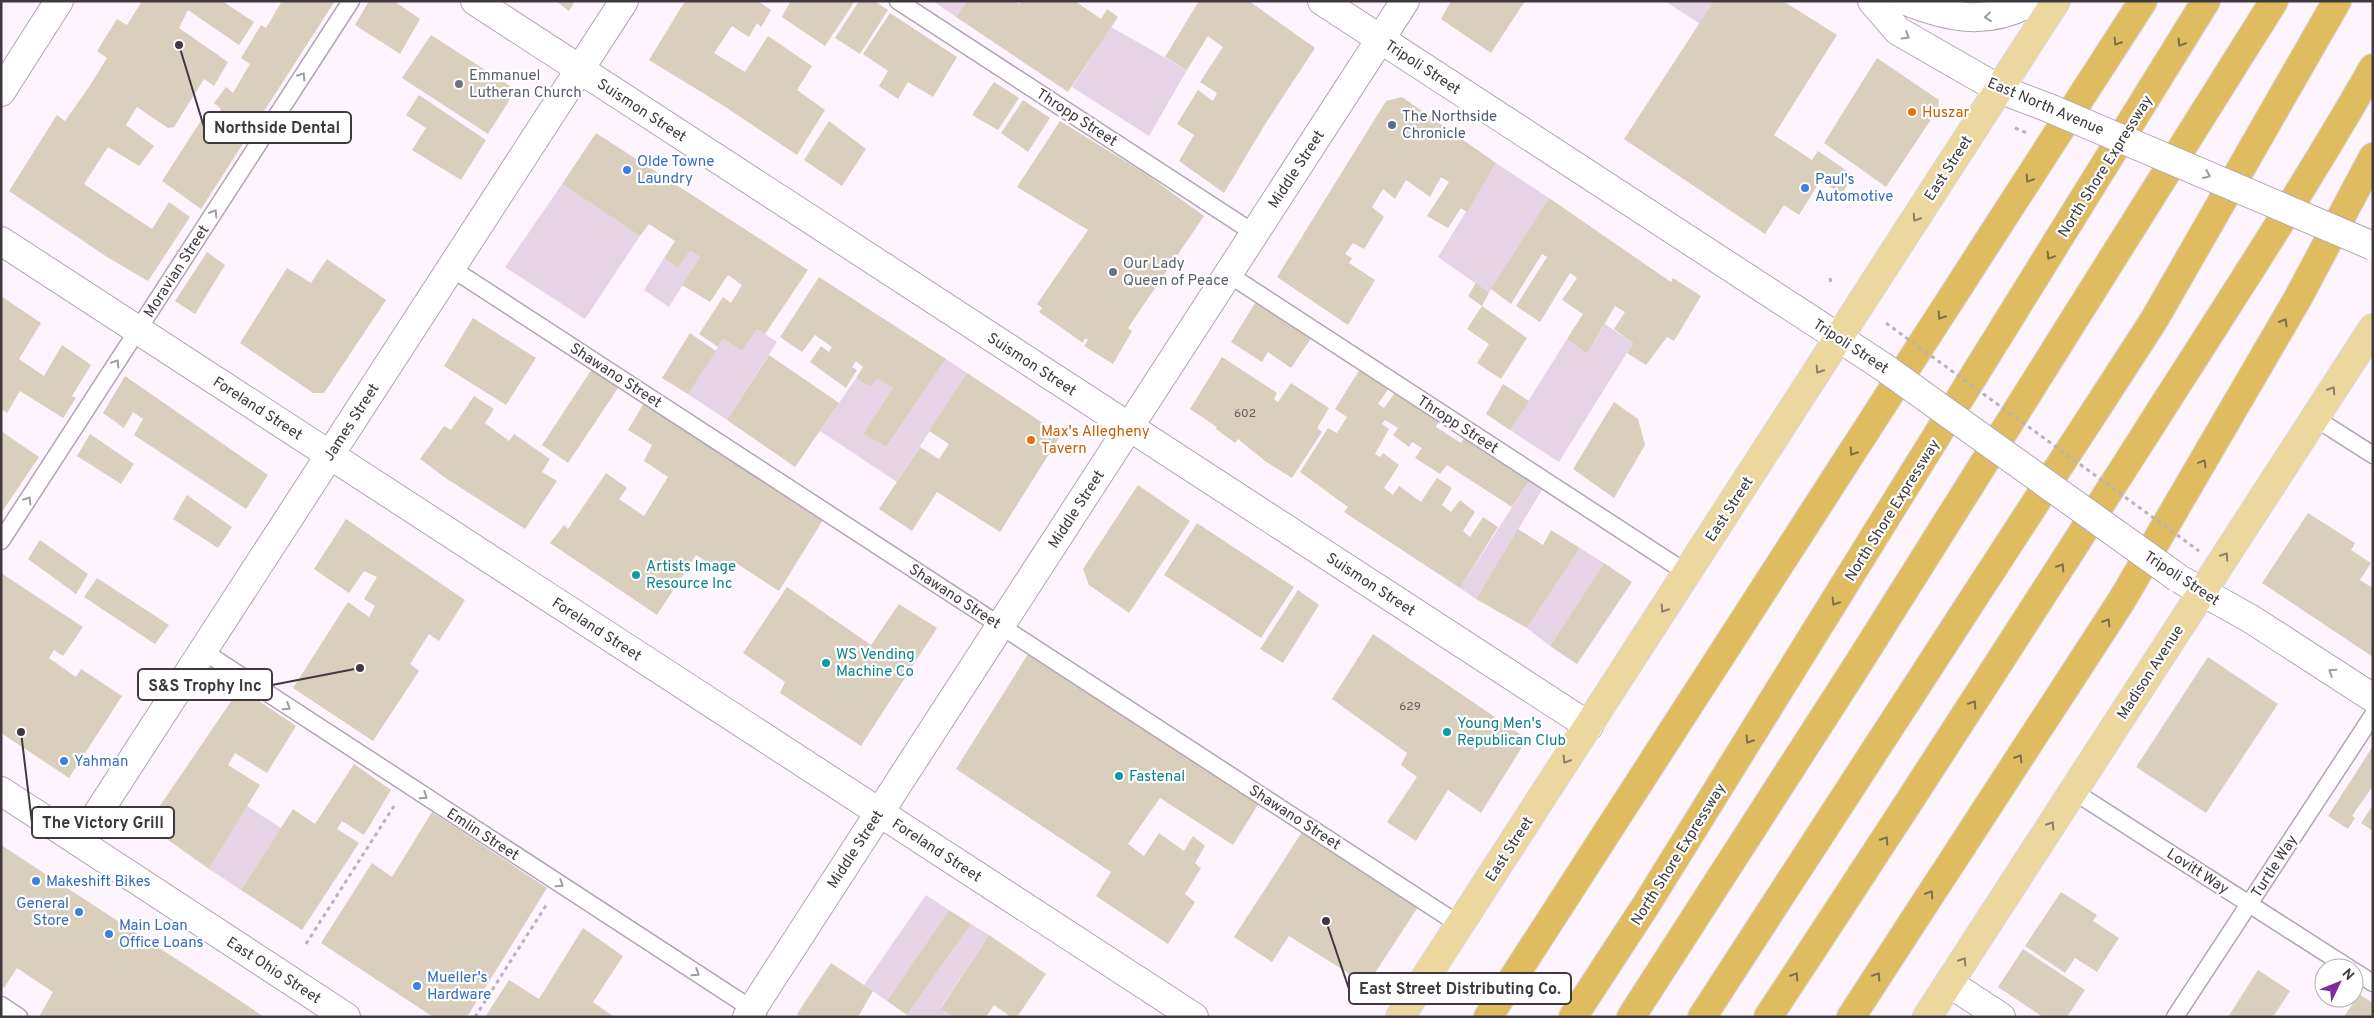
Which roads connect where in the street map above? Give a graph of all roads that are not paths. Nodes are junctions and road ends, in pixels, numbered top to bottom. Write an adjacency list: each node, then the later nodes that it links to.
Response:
1 (59, 1): 20 (street)
2 (351, 1): 28 (lane, Moravian Street, one-way to 2)
3 (475, 1): 18 (street, Suismon Street)
4 (624, 1): 18 (street, James Street)
5 (898, 1): 22 (lane, Thropp Street)
6 (1322, 1): 16 (street, Tripoli Street)
7 (1405, 1): 16 (street, Middle Street)
8 (1872, 1): 19 (street, East North Avenue, one-way to 19)
9 (1906, 1): 10 (street, one-way to 9)
10 (2033, 1)
11 (2056, 1): 19 (main road, East Street)
12 (2143, 1): 56 (highway, one-way to 56)
13 (2206, 1): 57 (highway, North Shore Expressway, one-way to 57)
14 (2274, 1): 58 (highway)
15 (2337, 1): 59 (highway)
16 (1380, 39): 22 (street, Middle Street); 29 (street, Tripoli Street)
17 (2373, 68): 60 (highway, one-way to 17)
18 (580, 69): 25 (street, James Street); 31 (street, Suismon Street)
19 (1999, 89): 24 (street, East North Avenue, one-way to 24, bridge); 29 (main road, East Street, one-way to 29)
20 (1, 92)
21 (2373, 157): 61 (highway, one-way to 21)
22 (1254, 233): 26 (street, Middle Street)
23 (1, 241): 28 (street, Foreland Street)
24 (2373, 246)
25 (451, 268): 32 (street, James Street); 37 (lane, Shawano Street)
26 (1228, 274): 31 (street, Middle Street); 35 (lane, Thropp Street)
27 (2373, 328): 30 (main road, Madison Avenue, one-way to 27)
28 (138, 330): 32 (street, Foreland Street); 34 (lane, Moravian Street, one-way to 28)
29 (1839, 338): 35 (main road, East Street, one-way to 35); 36 (street, Tripoli Street, bridge)
30 (2314, 418): 33 (lane); 36 (main road, Madison Avenue, one-way to 30)
31 (1129, 427): 37 (street, Middle Street); 41 (street, Suismon Street)
32 (330, 455): 38 (street, James Street); 44 (street, Foreland Street)
33 (2373, 455)
34 (1, 541)
35 (1687, 573): 41 (main road, East Street, one-way to 41)
36 (2201, 592): 39 (street, Tripoli Street, one-way to 36); 43 (main road, Madison Avenue)
37 (1000, 625): 44 (street, Middle Street); 47 (lane, Shawano Street)
38 (203, 652): 45 (street, James Street); 51 (lane, Emlin Street, one-way to 51)
39 (2373, 698)
40 (2373, 715): 46 (lane, Turtle Way)
41 (1589, 726): 47 (main road, East Street, one-way to 47)
42 (1, 791): 45 (street, East Ohio Street)
43 (2073, 791): 46 (lane, Lovitt Way); 49 (main road, Madison Avenue, one-way to 43)
44 (879, 812): 51 (street, Middle Street); 54 (street, Foreland Street)
45 (79, 842): 53 (street, East Ohio Street)
46 (2249, 904): 48 (lane, Lovitt Way); 64 (lane, Turtle Way)
47 (1460, 924): 55 (main road, East Street)
48 (2333, 958)
49 (1949, 983): 62 (main road, Madison Avenue); 63 (street)
50 (1, 1005): 52 (lane)
51 (754, 1014)
52 (19, 1017)
53 (346, 1017)
54 (1194, 1017)
55 (1400, 1017)
56 (1488, 1017)
57 (1573, 1017)
58 (1631, 1017)
59 (1702, 1017)
60 (1768, 1017)
61 (1851, 1017)
62 (1927, 1017)
63 (2001, 1017)
64 (2175, 1017)

